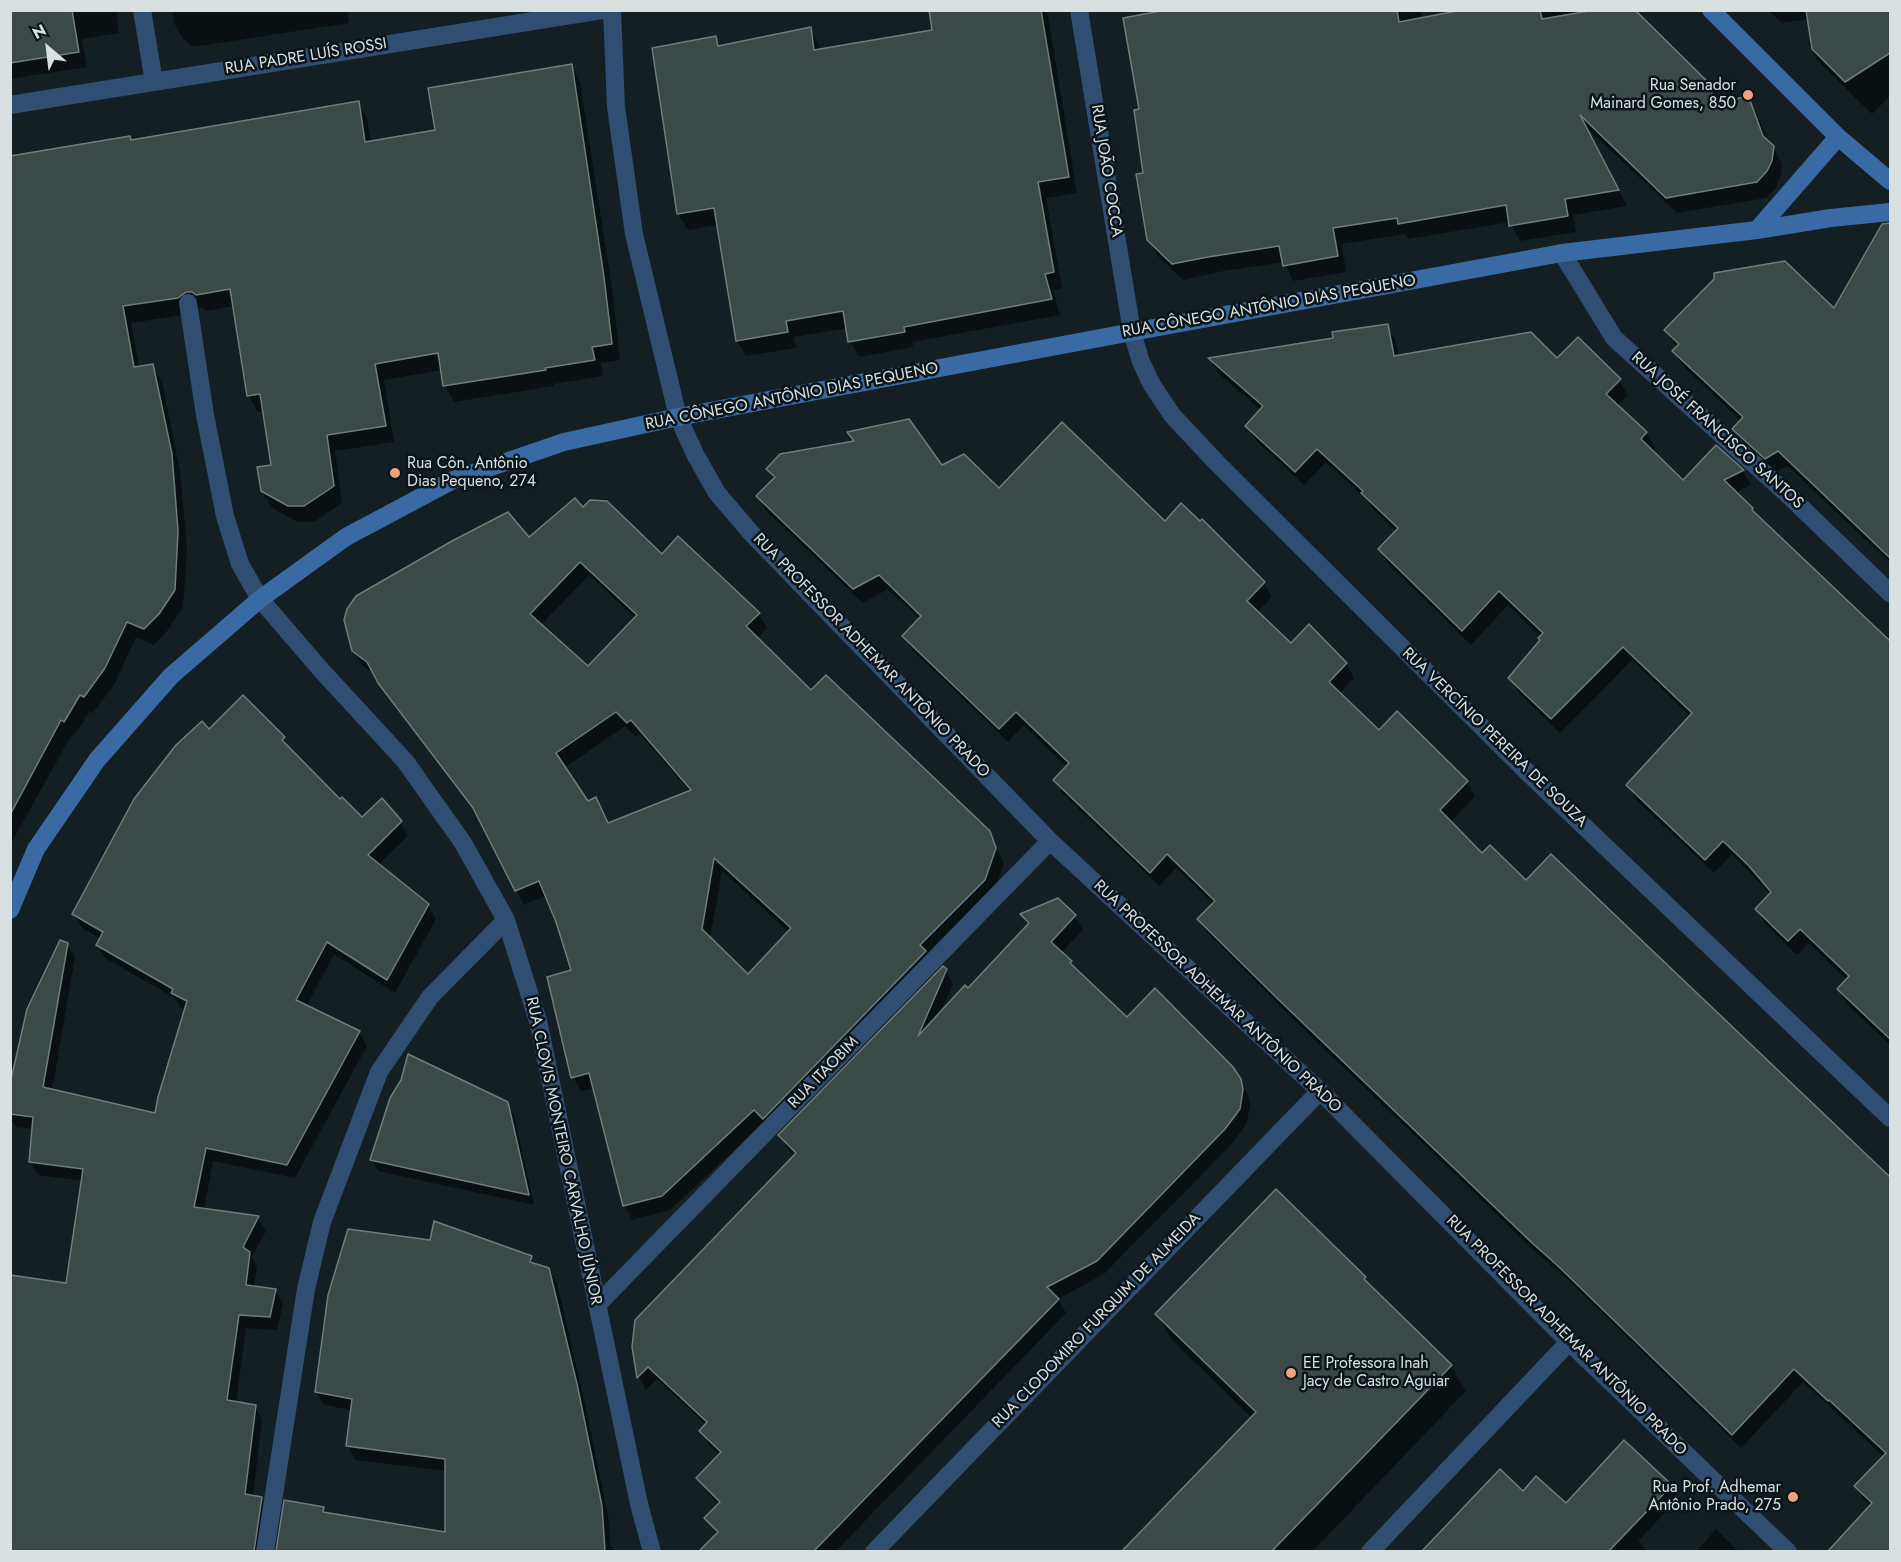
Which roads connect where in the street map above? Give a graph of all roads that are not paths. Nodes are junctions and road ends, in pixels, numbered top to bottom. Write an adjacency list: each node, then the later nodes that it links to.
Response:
1 (142, 10): 6 (street)
2 (602, 10): 6 (street, RUA PADRE LUÍS ROSSI)
3 (612, 10): 15 (street, RUA PROFESSOR ADHEMAR ANTÔNIO PRADO)
4 (1079, 10): 14 (street, RUA JOÃO COCCA)
5 (1710, 10): 8 (street)
6 (154, 81): 7 (street, RUA PADRE LUÍS ROSSI)
7 (10, 105)
8 (1838, 137): 9 (street); 11 (street)
9 (1890, 181)
10 (1890, 212): 11 (street, RUA CÔNEGO ANTÔNIO DIAS PEQUENO)
11 (1757, 230): 12 (street, RUA CÔNEGO ANTÔNIO DIAS PEQUENO)
12 (1562, 253): 14 (street, RUA CÔNEGO ANTÔNIO DIAS PEQUENO); 16 (street, RUA JOSÉ FRANCISCO SANTOS)
13 (188, 303): 17 (street, RUA CLOVIS MONTEIRO CARVALHO JÚNIOR)
14 (1132, 332): 15 (street, RUA CÔNEGO ANTÔNIO DIAS PEQUENO); 22 (street, RUA VERCÍNIO PEREIRA DE SOUZA)
15 (678, 417): 17 (street, RUA CÔNEGO ANTÔNIO DIAS PEQUENO); 18 (street, RUA PROFESSOR ADHEMAR ANTÔNIO PRADO)
16 (1890, 593)
17 (260, 599): 19 (street, RUA CÔNEGO ANTÔNIO DIAS PEQUENO); 20 (street, RUA CLOVIS MONTEIRO CARVALHO JÚNIOR)
18 (1050, 841): 21 (street, RUA PROFESSOR ADHEMAR ANTÔNIO PRADO); 23 (street, RUA ITAOBIM)
19 (10, 910)
20 (506, 920): 23 (street, RUA CLOVIS MONTEIRO CARVALHO JÚNIOR); 25 (street)
21 (1320, 1091): 24 (street, RUA PROFESSOR ADHEMAR ANTÔNIO PRADO); 27 (street, RUA CLODOMIRO FURQUIM DE ALMEIDA)
22 (1890, 1118)
23 (597, 1305): 26 (street, RUA CLOVIS MONTEIRO CARVALHO JÚNIOR)
24 (1569, 1342): 28 (street); 29 (street, RUA PROFESSOR ADHEMAR ANTÔNIO PRADO)
25 (265, 1551)
26 (652, 1551)
27 (874, 1551)
28 (1370, 1551)
29 (1788, 1551)

